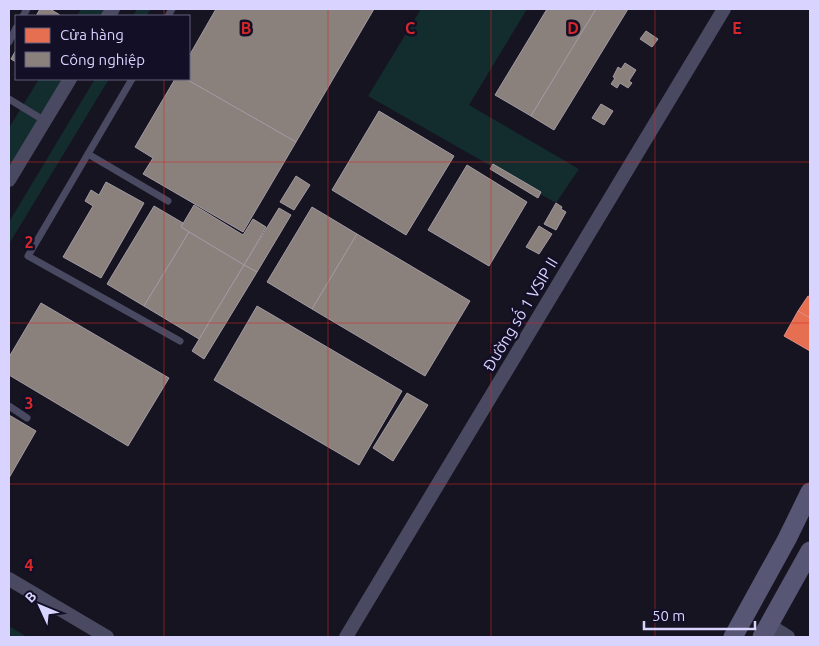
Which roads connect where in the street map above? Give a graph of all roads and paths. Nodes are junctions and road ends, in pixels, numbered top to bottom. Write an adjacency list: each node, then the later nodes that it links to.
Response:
1 (724, 9): 20 (street, Đường số 1 VSIP II)
2 (15, 30): 3 (lane)
3 (9, 42)
4 (69, 80): 7 (street)
5 (131, 80): 8 (lane)
6 (9, 99): 7 (lane)
7 (45, 120): 9 (street)
8 (88, 154): 10 (lane); 11 (lane)
9 (9, 180)
10 (168, 202)
11 (180, 342)
12 (9, 406): 13 (lane)
13 (27, 418)
14 (808, 500): 15 (main road)
15 (788, 539): 16 (main road); 21 (main road)
16 (810, 552): 18 (main road)
17 (9, 579): 19 (street)
18 (765, 631): 22 (street)
19 (107, 637)
20 (346, 637)
21 (733, 637)
22 (788, 637)

